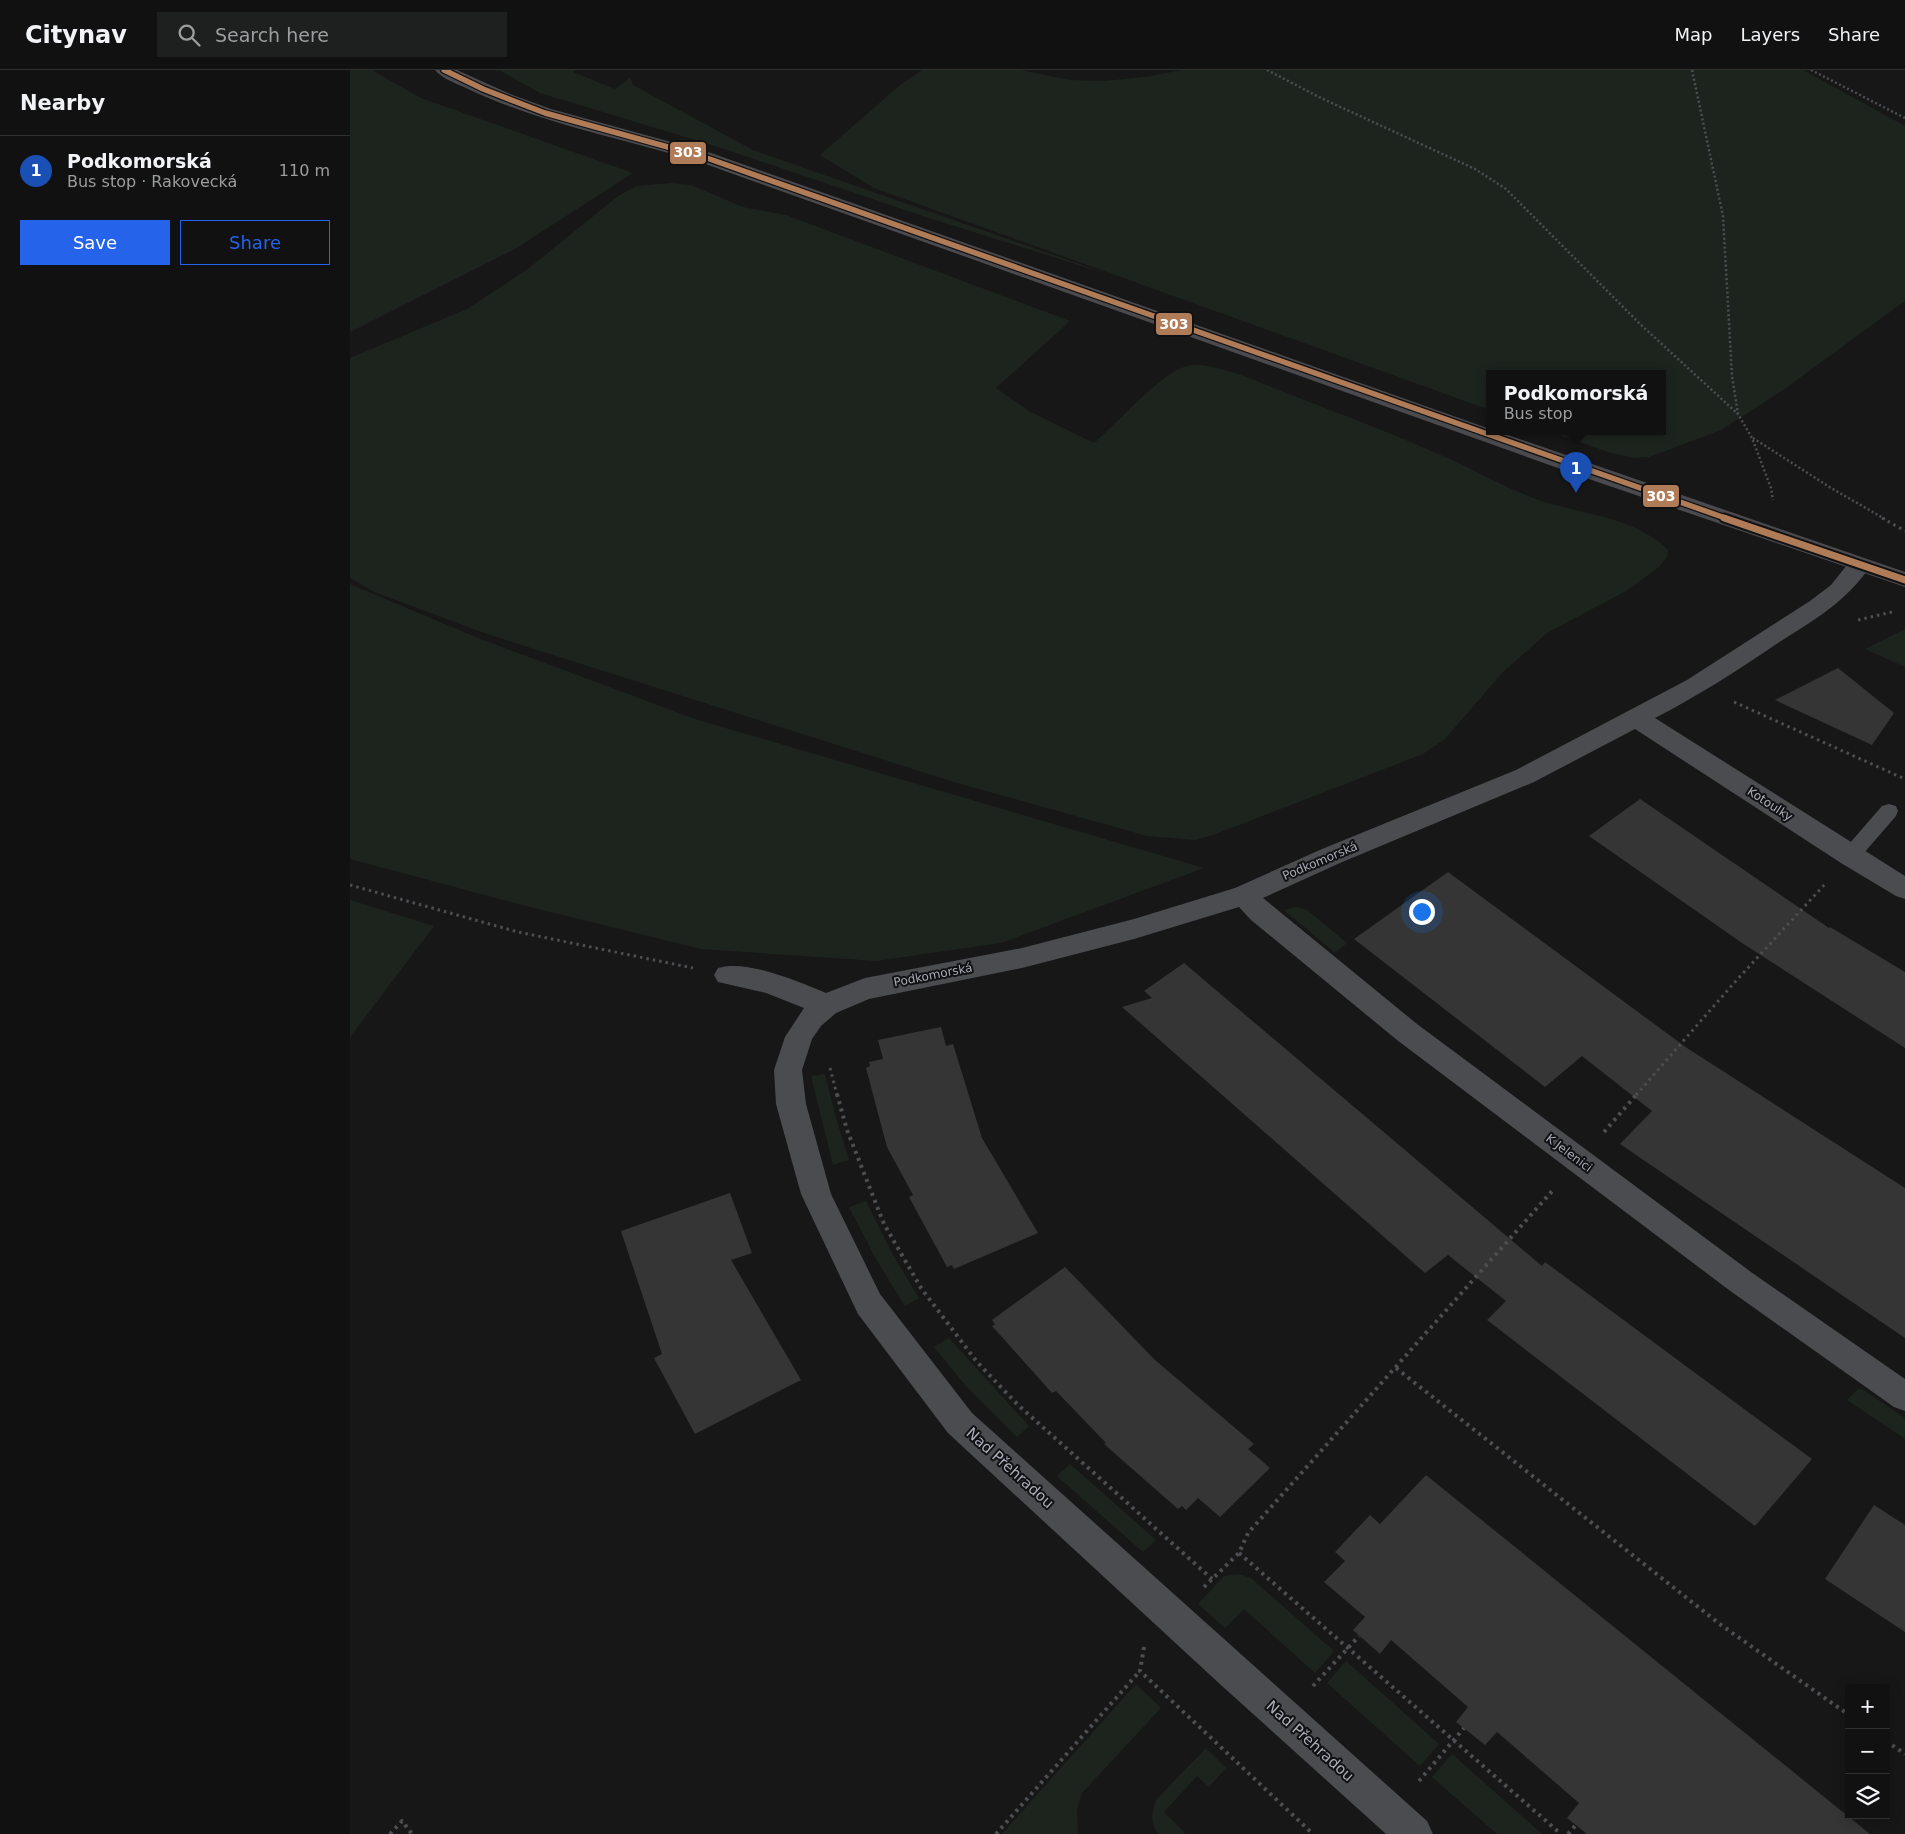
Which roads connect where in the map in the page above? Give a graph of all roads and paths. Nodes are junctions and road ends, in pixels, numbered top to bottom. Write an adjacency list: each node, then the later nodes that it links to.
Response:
1 (444, 70): 7 (main road)
2 (1267, 70): 6 (path)
3 (1692, 70): 6 (path)
4 (1811, 70): 5 (path)
5 (1905, 118)
6 (1738, 414): 9 (path)
7 (1486, 433)
8 (1492, 435): 11 (main road)
9 (1752, 438): 10 (path); 11 (path)
10 (1905, 531)
11 (1781, 537): 12 (main road)
12 (1859, 565): 13 (main road); 16 (street, Podkomorská)
13 (1905, 580)
14 (1898, 611): 15 (path)
15 (1855, 620)
16 (1696, 686): 17 (street, Podkomorská); 18 (path)
17 (1636, 718): 20 (street, Kotoulky); 23 (street, Podkomorská)
18 (1905, 779)
19 (1889, 811): 20 (lane)
20 (1850, 856): 22 (street, Kotoulky); 27 (path)
21 (350, 886): 24 (path)
22 (1905, 889)
23 (1244, 895): 25 (street, Podkomorská); 27 (street, K Jelenici)
24 (728, 975): 25 (street)
25 (826, 1005): 32 (street, Nad Přehradou)
26 (829, 1065): 31 (path)
27 (1578, 1160): 28 (path); 29 (street, K Jelenici)
28 (1396, 1368): 30 (path); 37 (path)
29 (1905, 1397)
30 (1239, 1553): 31 (path); 35 (path)
31 (1212, 1579): 32 (path)
32 (1174, 1618): 34 (path); 38 (street, Nad Přehradou)
33 (1359, 1636): 35 (path)
34 (1145, 1646)
35 (1348, 1648): 38 (path); 40 (path)
36 (1140, 1671): 47 (path)
37 (1845, 1712)
38 (1284, 1718): 43 (street, Nad Přehradou)
39 (1464, 1728): 40 (path)
40 (1453, 1741): 43 (path); 48 (path)
41 (1890, 1744): 42 (path)
42 (1905, 1754)
43 (1402, 1824)
44 (1576, 1825): 49 (path)
45 (390, 1834): 46 (path)
46 (412, 1834)
47 (996, 1834)
48 (1561, 1834)
49 (1568, 1834)

